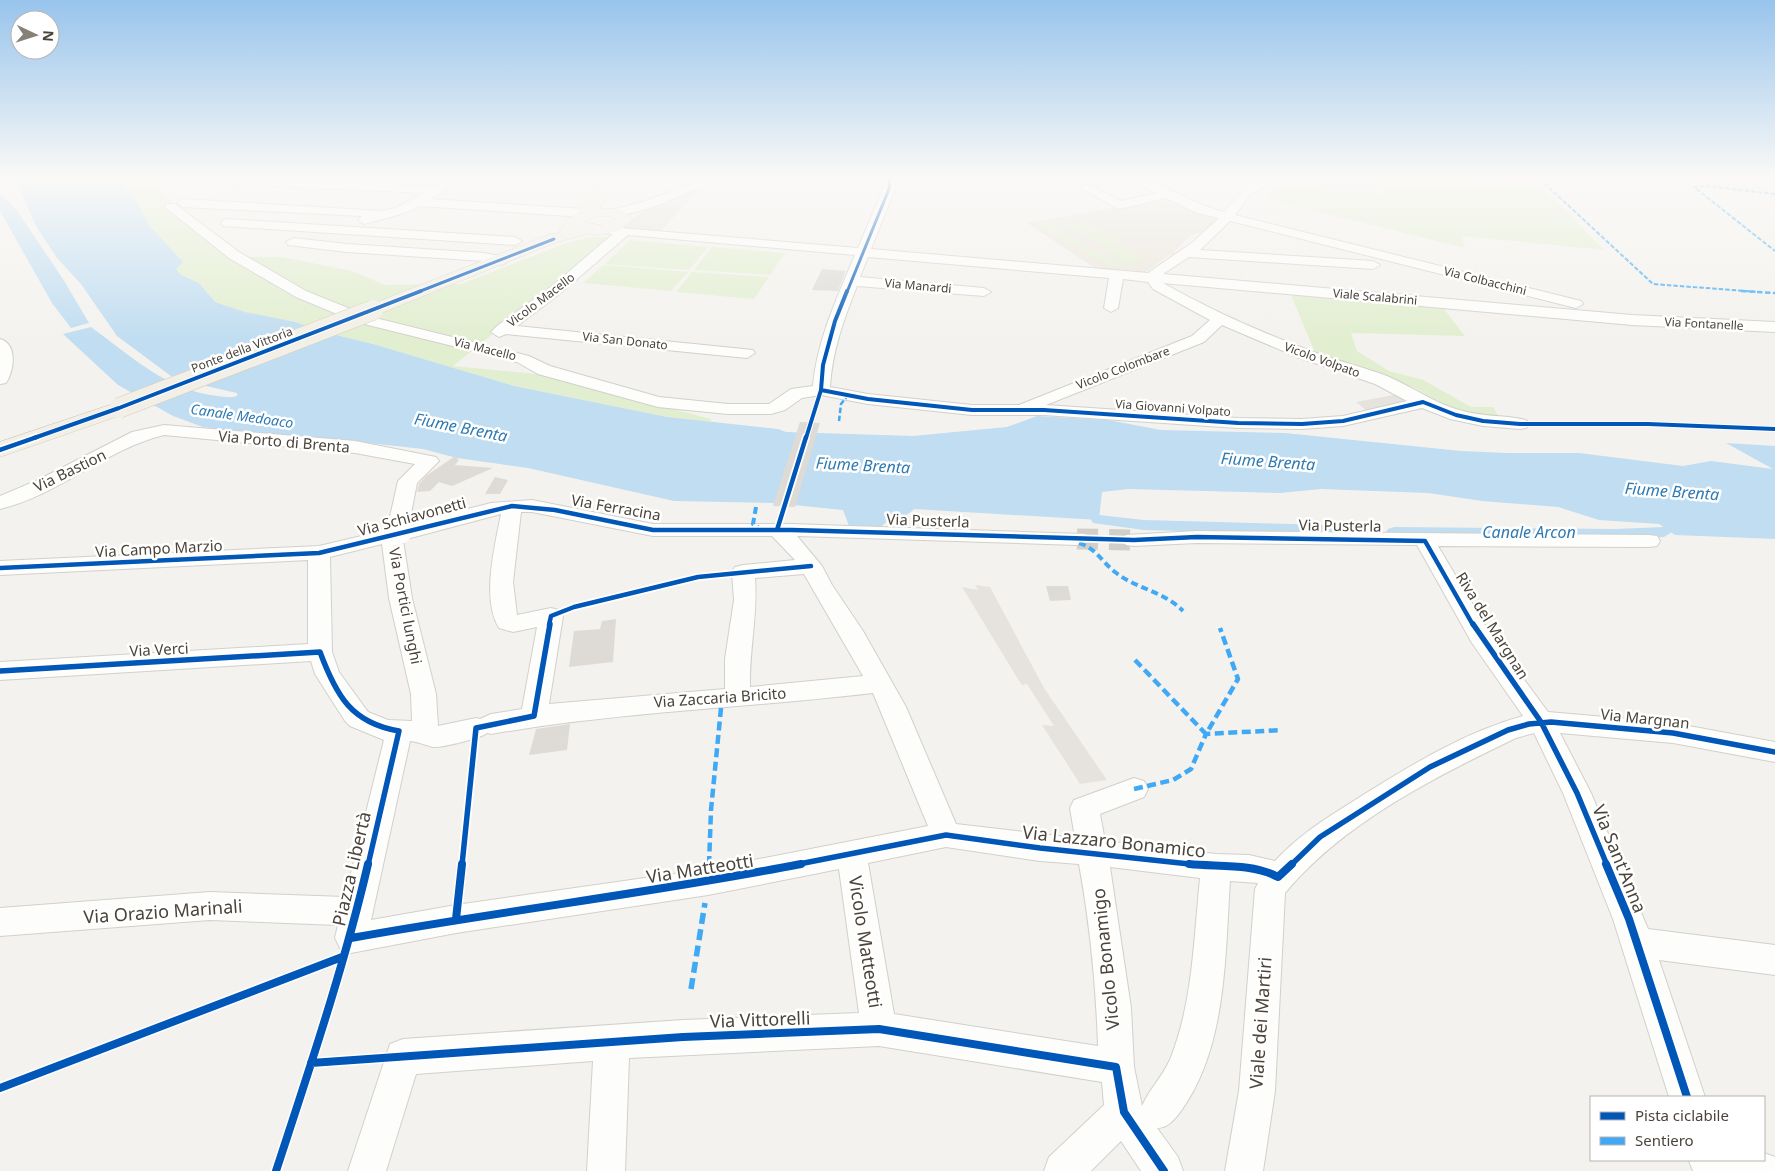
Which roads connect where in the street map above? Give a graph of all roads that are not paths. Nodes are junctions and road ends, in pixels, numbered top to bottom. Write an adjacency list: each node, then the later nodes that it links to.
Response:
1 (207, 232): 29 (street, Via Macello)
2 (344, 232): 13 (street)
3 (373, 232): 10 (street)
4 (567, 232): 17 (main road, Ponte della Vittoria)
5 (617, 232): 27 (street, Vicolo Macello)
6 (710, 232): 15 (street, Viale Scalabrini)
7 (872, 232): 15 (street)
8 (1210, 232): 16 (street)
9 (1286, 232): 18 (street, Via Colbacchini)
10 (441, 236): 11 (street); 14 (street)
11 (515, 241)
12 (293, 242): 13 (street)
13 (319, 245): 14 (street)
14 (419, 252): 17 (street)
15 (864, 252): 19 (street, Viale Scalabrini); 21 (street)
16 (1186, 253): 18 (street); 20 (street)
17 (502, 261): 37 (main road, Ponte della Vittoria, bridge)
18 (1424, 266): 25 (street, Via Colbacchini)
19 (1117, 275): 20 (street, Viale Scalabrini); 23 (street)
20 (1153, 278): 24 (street, Vicolo Volpato); 25 (street, Viale Scalabrini)
21 (853, 281): 22 (street, Via Manardi); 32 (street)
22 (984, 292)
23 (1111, 308)
24 (1220, 319): 33 (street, Vicolo Volpato); 34 (street, Vicolo Colombare)
25 (1632, 320): 26 (street, Via Fontanelle)
26 (1775, 328)
27 (502, 329): 29 (street, Vicolo Macello); 30 (street, Via San Donato)
28 (0, 344): 31 (street)
29 (479, 349): 32 (street, Via Macello)
30 (747, 353)
31 (0, 380)
32 (821, 390): 34 (street, Via Giovanni Volpato)
33 (1424, 402): 34 (street, Via Giovanni Volpato); 35 (street)
34 (1019, 409)
35 (1520, 424)
36 (138, 436): 38 (street, Via Porto di Brenta); 39 (street, Via Bastion)
37 (0, 452)
38 (429, 461): 55 (street, Via Portici lunghi)
39 (0, 504)
40 (512, 506): 41 (street, Via Ferracina); 46 (street, Via Schiavonetti); 53 (street)
41 (777, 530): 42 (street, Via Pusterla); 47 (street)
42 (1077, 538)
43 (1134, 540): 44 (street, Via Pusterla)
44 (1425, 541): 45 (street, Via Pusterla); 54 (street, Riva del Margnan)
45 (1648, 541)
46 (319, 553): 48 (street, Via Campo Marzio); 49 (street)
47 (811, 566): 51 (street); 52 (street)
48 (0, 568)
49 (320, 652): 50 (street, Via Verci); 55 (street)
50 (0, 671)
51 (880, 683): 52 (street, Via Zaccaria Bricito); 58 (street)
52 (738, 696): 53 (street, Via Zaccaria Bricito)
53 (534, 716): 55 (street, Via Zaccaria Bricito)
54 (1541, 722): 56 (street, Via Margnan); 62 (street, Via Margnan); 66 (street, Via Sant'Anna)
55 (411, 732): 63 (street, Piazza Libertà)
56 (1775, 752)
57 (1134, 789): 59 (street, Vicolo Bonamigo)
58 (946, 835): 59 (street, Via Lazzaro Bonamico); 60 (street, Via Matteotti)
59 (1092, 852): 61 (street, Via Lazzaro Bonamico); 70 (street, Vicolo Bonamigo)
60 (852, 856): 64 (street, Via Matteotti); 68 (street, Vicolo Matteotti)
61 (1216, 867): 62 (street, Via Lazzaro Bonamico); 72 (street)
62 (1278, 877): 78 (street, Viale dei Martiri)
63 (355, 911): 64 (street, Piazza Libertà); 65 (street, Via Orazio Marinali)
64 (456, 919)
65 (0, 922)
66 (1636, 942): 67 (street); 71 (street, Via Sant'Anna)
67 (1775, 960)
68 (878, 1029): 69 (street, Via Vittorelli); 70 (street, Via Vittorelli)
69 (612, 1042): 74 (street, Via Vittorelli); 75 (street)
70 (1116, 1067): 72 (street, Vicolo Bonamigo)
71 (1687, 1096)
72 (1142, 1111): 76 (street); 77 (street)
73 (1709, 1164): 79 (street)
74 (367, 1171)
75 (606, 1171)
76 (1063, 1171)
77 (1164, 1171)
78 (1244, 1171)
79 (1761, 1171)

